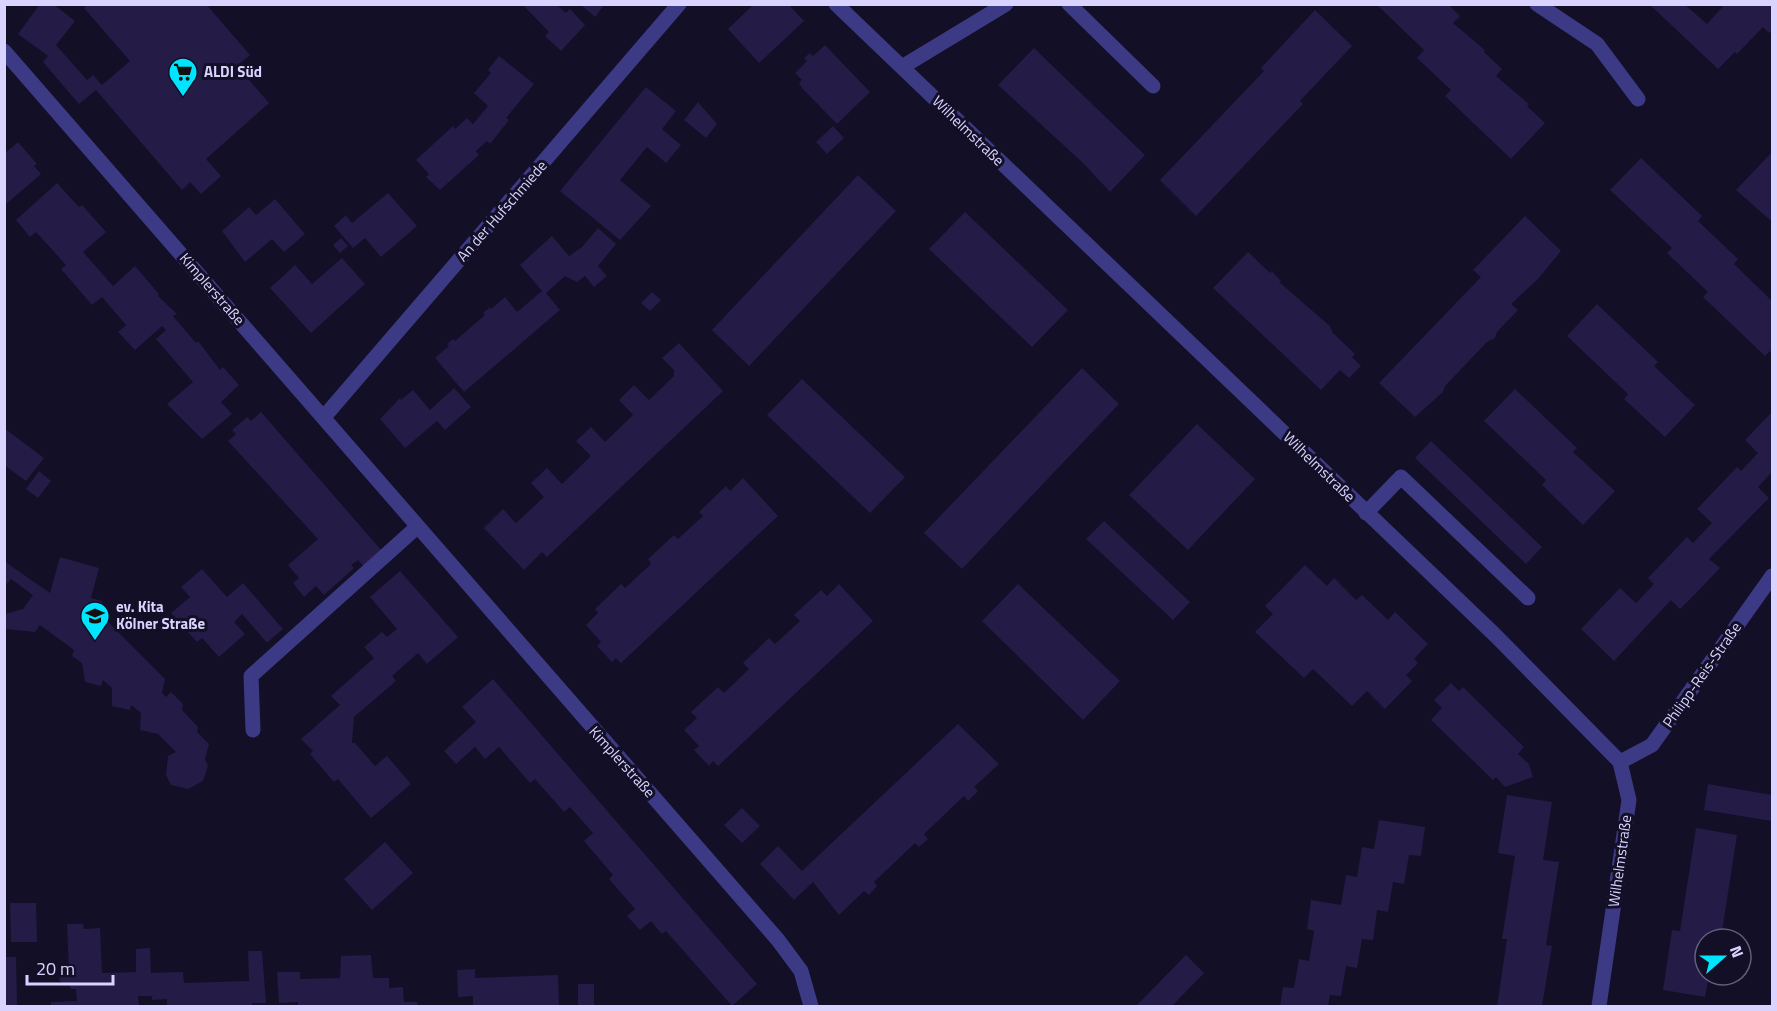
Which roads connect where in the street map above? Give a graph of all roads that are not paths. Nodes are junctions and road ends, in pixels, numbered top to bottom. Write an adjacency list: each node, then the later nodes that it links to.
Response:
1 (679, 4): 10 (street, An der Hufschmiede)
2 (836, 4): 7 (street, Wilhelmstraße)
3 (1006, 4): 7 (street)
4 (1069, 4): 8 (street)
5 (1537, 4): 9 (street)
6 (4, 51): 10 (street, Kimplerstraße)
7 (902, 67): 11 (street, Wilhelmstraße)
8 (1153, 86)
9 (1638, 99)
10 (324, 417): 12 (street, Kimplerstraße)
11 (1366, 513): 14 (street); 16 (street, Wilhelmstraße)
12 (417, 527): 15 (street); 17 (street, Kimplerstraße)
13 (1773, 576): 16 (street, Philipp-Reis-Straße)
14 (1528, 598)
15 (253, 730)
16 (1620, 762): 18 (street, Wilhelmstraße)
17 (811, 1006)
18 (1599, 1006)

